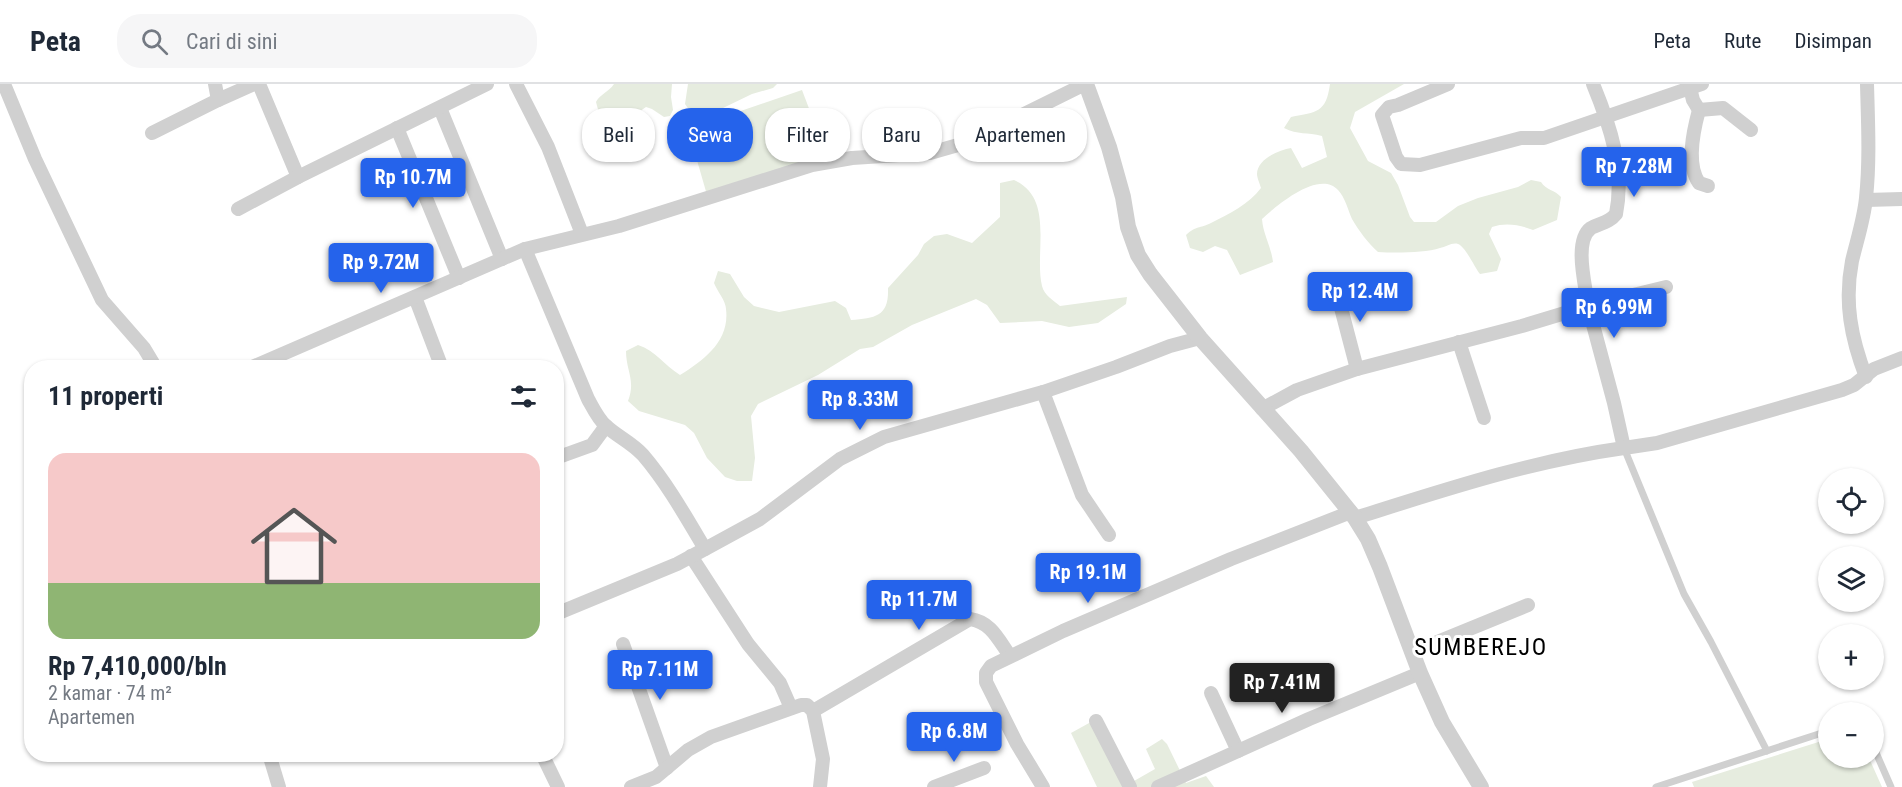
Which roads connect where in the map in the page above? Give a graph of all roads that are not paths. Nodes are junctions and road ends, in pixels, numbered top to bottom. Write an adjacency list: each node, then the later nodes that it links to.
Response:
1 (4, 84): 35 (street)
2 (215, 84): 12 (street)
3 (254, 84): 12 (street)
4 (259, 84): 19 (street)
5 (487, 84): 13 (street)
6 (516, 84): 24 (street)
7 (1086, 84): 24 (street); 32 (street)
8 (1448, 84): 15 (street)
9 (1593, 84): 15 (street)
10 (1867, 84): 22 (street)
11 (1696, 86): 14 (street); 15 (street)
12 (218, 100): 18 (street)
13 (440, 108): 16 (street); 26 (street)
14 (1698, 110): 17 (street); 20 (street)
15 (1607, 117): 31 (street)
16 (397, 129): 19 (street); 27 (street)
17 (1751, 130)
18 (152, 133)
19 (298, 177): 23 (street)
20 (1708, 186)
21 (1902, 199): 22 (street)
22 (1866, 200): 39 (street)
23 (238, 209)
24 (582, 234): 25 (street)
25 (525, 249): 26 (street); 43 (street)
26 (502, 259): 27 (street)
27 (459, 278): 30 (street)
28 (1335, 285): 38 (street)
29 (1666, 287): 31 (street)
30 (415, 297): 36 (street); 37 (street)
31 (1588, 306): 33 (street); 44 (street)
32 (1200, 338): 40 (street); 41 (street)
33 (1459, 342): 38 (street); 42 (street)
34 (1902, 358): 39 (street)
35 (151, 360)
36 (269, 360)
37 (439, 360)
38 (1357, 369): 41 (street)
39 (1866, 377): 44 (street)
40 (1043, 392): 47 (street); 48 (street)
41 (1262, 409): 46 (street)
42 (1484, 418)
43 (606, 426): 45 (street); 48 (street)
44 (1624, 448): 46 (street); 62 (lane)
45 (564, 455)
46 (1353, 515): 53 (street); 54 (street)
47 (1109, 535)
48 (705, 549): 49 (street)
49 (691, 556): 51 (street); 57 (street)
50 (1528, 605): 53 (street)
51 (564, 611)
52 (623, 644): 65 (street)
53 (1413, 652): 55 (street)
54 (1010, 656): 58 (street); 74 (street)
55 (1420, 673): 61 (street); 77 (street)
56 (1211, 693): 61 (street)
57 (791, 708): 58 (street); 65 (street)
58 (813, 711): 72 (street)
59 (1096, 721): 75 (street)
60 (1818, 734): 62 (lane)
61 (1238, 751): 76 (street)
62 (1767, 751): 78 (lane)
63 (271, 762): 69 (street)
64 (546, 762): 70 (street)
65 (667, 768): 68 (street)
66 (984, 768): 73 (street)
67 (1882, 768): 79 (lane)
68 (658, 782): 71 (street)
69 (279, 787)
70 (558, 787)
71 (630, 787)
72 (820, 787)
73 (934, 787)
74 (1043, 787)
75 (1130, 787)
76 (1158, 787)
77 (1481, 787)
78 (1656, 787)
79 (1890, 787)

